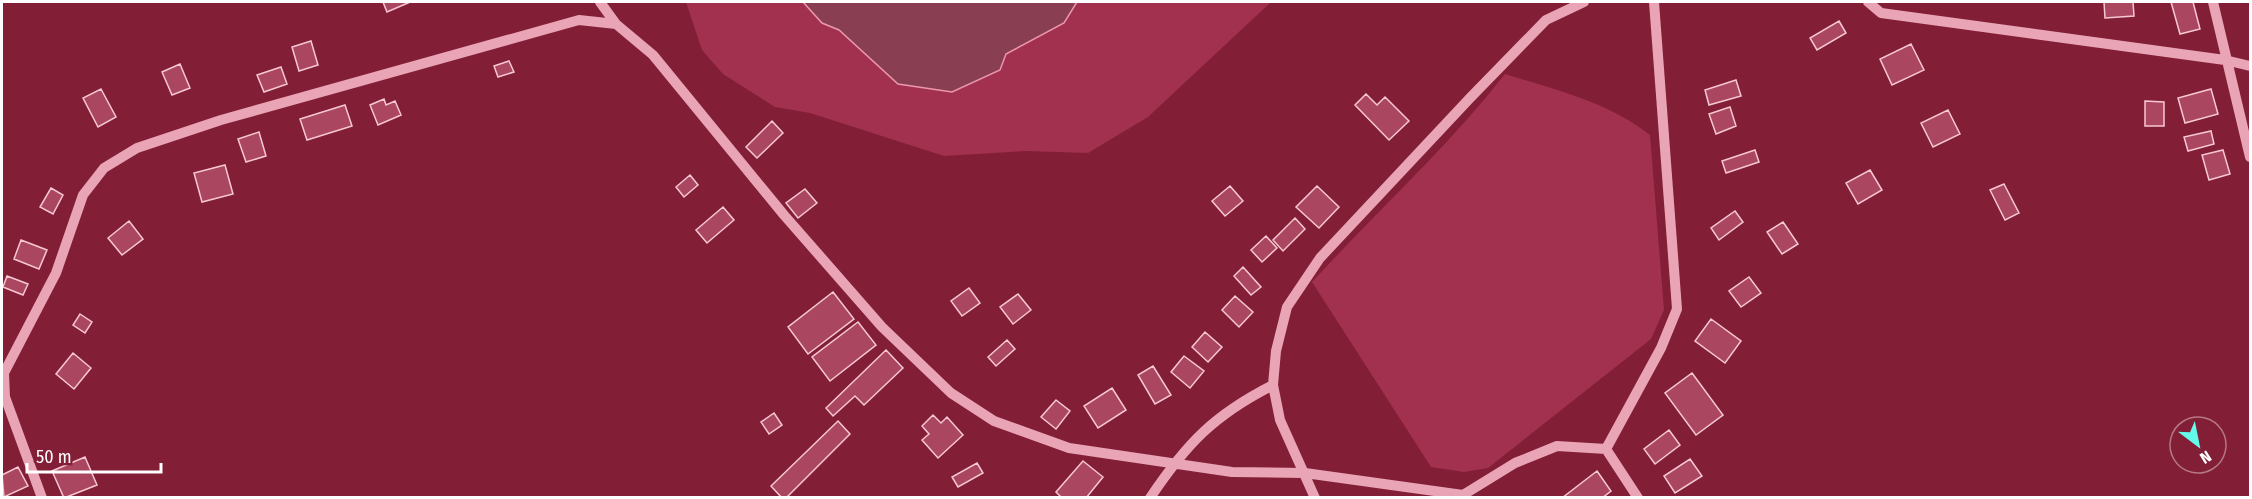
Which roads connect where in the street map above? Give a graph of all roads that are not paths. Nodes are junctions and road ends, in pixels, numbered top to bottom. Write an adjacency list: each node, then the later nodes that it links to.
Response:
1 (600, 2): 6 (street)
2 (1584, 2): 10 (street)
3 (1654, 2): 11 (street)
4 (1868, 2): 7 (street)
5 (2213, 2): 7 (street)
6 (616, 24): 12 (street); 15 (street)
7 (2225, 60): 8 (street); 9 (street)
8 (2250, 66)
9 (2250, 158)
10 (1273, 385): 12 (street); 13 (street)
11 (1606, 449): 14 (street); 18 (street)
12 (1174, 463): 13 (street); 16 (street)
13 (1305, 473): 14 (street); 17 (street)
14 (1460, 496)
15 (42, 498)
16 (1150, 498)
17 (1315, 498)
18 (1638, 498)

